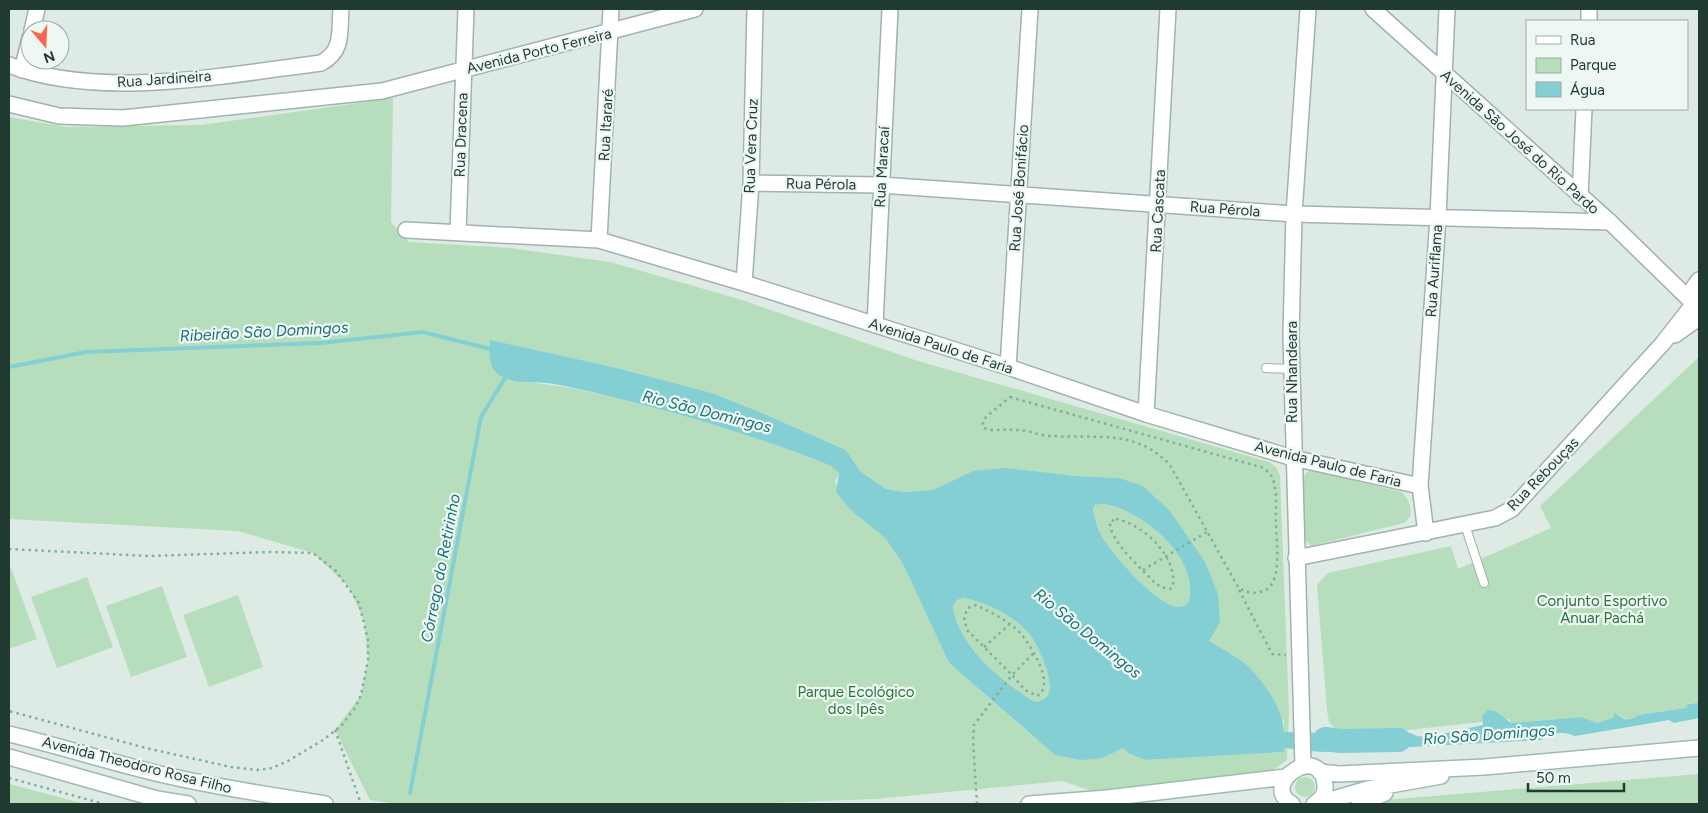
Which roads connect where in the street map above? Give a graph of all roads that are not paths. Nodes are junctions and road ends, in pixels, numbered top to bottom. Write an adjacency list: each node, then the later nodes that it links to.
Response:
1 (341, 9): 13 (street, Rua Jardineira)
2 (466, 9): 14 (street, Rua Dracena)
3 (611, 9): 12 (street, Rua Itararé)
4 (695, 9): 12 (street, Avenida Porto Ferreira)
5 (755, 9): 18 (street, Rua Vera Cruz)
6 (890, 9): 19 (street, Rua Maracaí)
7 (1030, 9): 20 (street, Rua José Bonifácio)
8 (1168, 9): 22 (street, Rua Cascata)
9 (1308, 9): 23 (street, Rua Nhandeara)
10 (1373, 9): 15 (street, Avenida São José do Rio Pardo)
11 (1447, 9): 15 (street, Rua Auriflama)
12 (611, 32): 14 (street, Avenida Porto Ferreira); 28 (street, Rua Itararé)
13 (15, 68)
14 (463, 70): 16 (street, Avenida Porto Ferreira); 27 (street, Rua Dracena)
15 (1444, 74): 21 (street, Avenida São José do Rio Pardo); 24 (street, Rua Auriflama)
16 (9, 104)
17 (1584, 110): 21 (street)
18 (750, 183): 19 (street, Rua Pérola); 30 (street, Rua Vera Cruz)
19 (881, 185): 20 (street, Rua Pérola); 33 (street, Rua Maracaí)
20 (1019, 195): 22 (street, Rua Pérola); 34 (street, Rua José Bonifácio)
21 (1580, 196): 25 (street, Avenida São José do Rio Pardo)
22 (1158, 204): 23 (street, Rua Pérola); 37 (street, Rua Cascata)
23 (1294, 214): 24 (street, Rua Pérola); 36 (street, Rua Nhandeara)
24 (1438, 218): 25 (street, Rua Pérola); 39 (street, Rua Auriflama)
25 (1610, 222): 29 (street, Avenida São José do Rio Pardo)
26 (406, 230): 27 (street, Avenida Paulo de Faria)
27 (458, 232): 28 (street, Avenida Paulo de Faria)
28 (599, 240): 30 (street, Avenida Paulo de Faria)
29 (1666, 277): 31 (street, Avenida São José do Rio Pardo); 32 (street, Avenida São José do Rio Pardo)
30 (744, 282): 33 (street, Avenida Paulo de Faria)
31 (1696, 283): 32 (street)
32 (1695, 309): 40 (street, Rua Rebouças)
33 (875, 325): 34 (street, Avenida Paulo de Faria)
34 (1008, 367): 37 (street, Avenida Paulo de Faria)
35 (1266, 368): 36 (lane)
36 (1292, 369): 38 (street, Rua Nhandeara)
37 (1146, 414): 38 (street, Avenida Paulo de Faria)
38 (1293, 458): 39 (street, Avenida Paulo de Faria); 42 (street, Rua Nhandeara)
39 (1420, 486): 41 (street, Rua Auriflama)
40 (1465, 525): 41 (street, Rua Rebouças); 43 (lane)
41 (1426, 533): 42 (street, Rua Rebouças)
42 (1296, 558): 48 (street, Rua Nhandeara)
43 (1484, 583)
44 (9, 734): 46 (street, Avenida Theodoro Rosa Filho)
45 (1699, 748): 49 (street)
46 (90, 756): 51 (street); 54 (street, Avenida Theodoro Rosa Filho)
47 (9, 757): 51 (street, Avenida Theodoro Rosa Filho)
48 (1303, 760): 50 (street); 52 (street)
49 (1484, 767): 50 (street); 53 (street)
50 (1320, 772): 60 (street)
51 (76, 775): 55 (street, Avenida Theodoro Rosa Filho)
52 (1286, 777): 57 (street); 59 (street)
53 (1418, 781): 60 (street); 61 (street)
54 (286, 801): 56 (street, Avenida Theodoro Rosa Filho)
55 (188, 804)
56 (325, 804)
57 (1039, 804)
58 (1273, 804): 59 (street)
59 (1291, 804)
60 (1316, 804)
61 (1360, 804)

